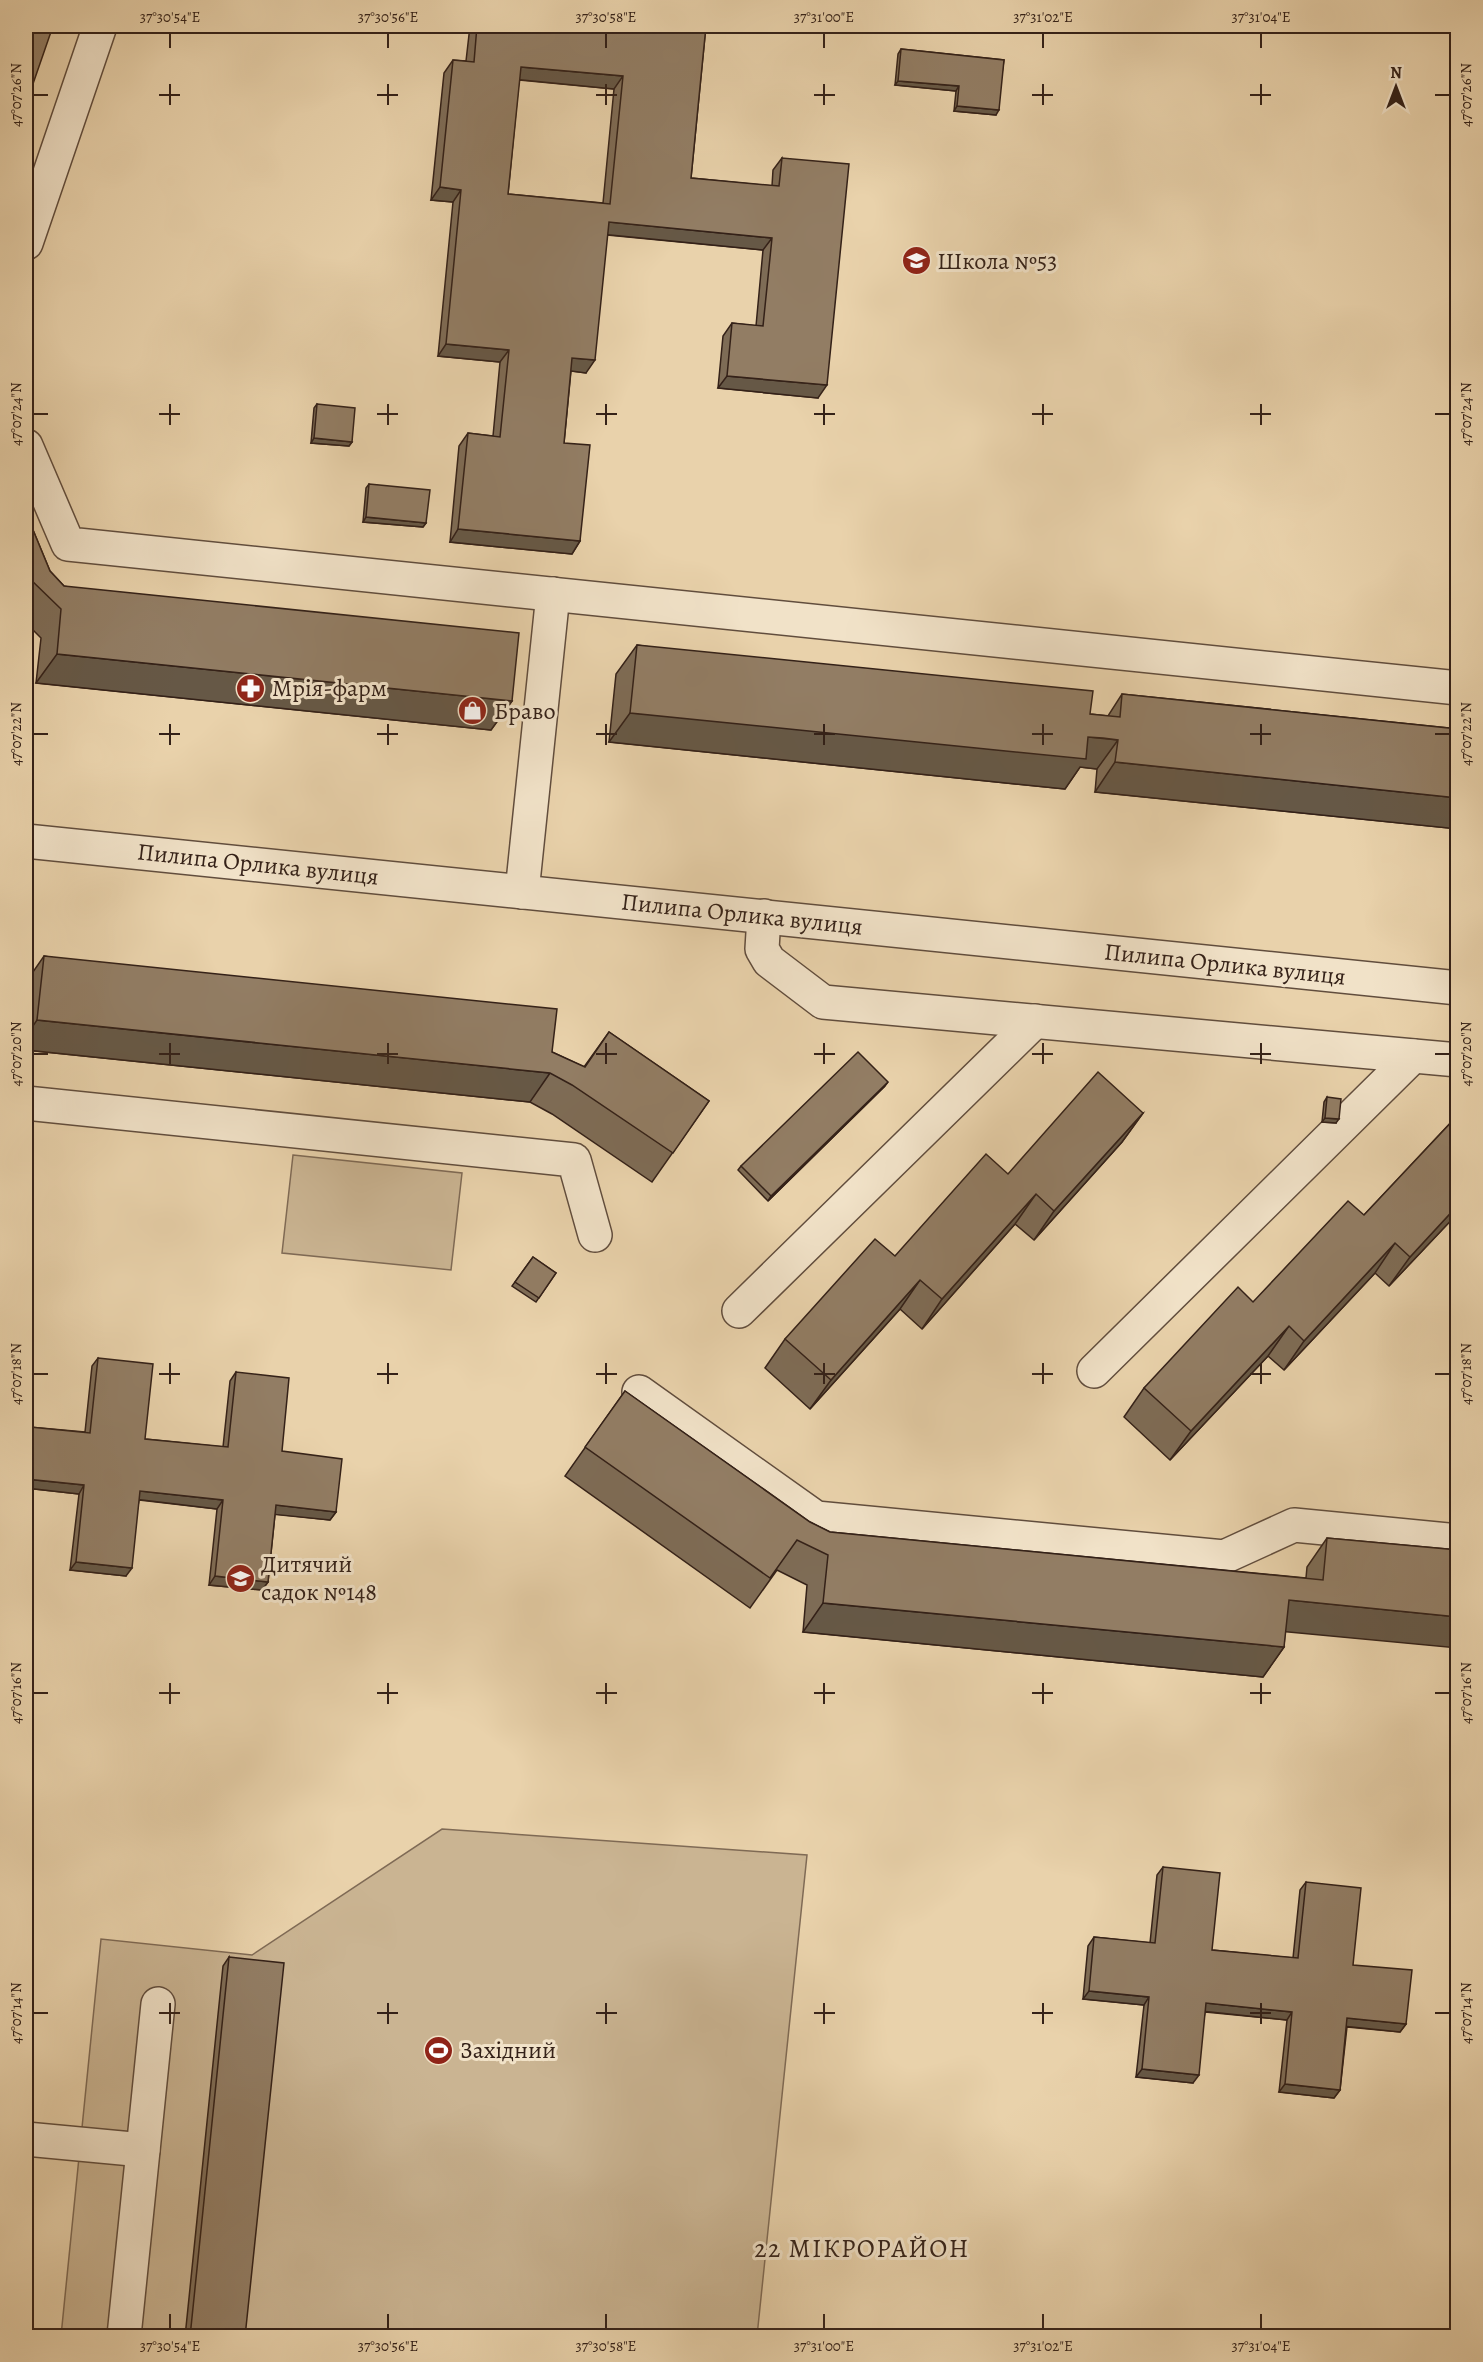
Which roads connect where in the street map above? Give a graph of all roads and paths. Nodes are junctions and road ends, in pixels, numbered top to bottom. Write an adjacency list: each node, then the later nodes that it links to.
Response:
1 (100, 26): 2 (street)
2 (26, 243)
3 (26, 446): 4 (street)
4 (553, 594): 5 (street); 7 (street)
5 (1458, 687)
6 (26, 841): 7 (street, Пилипа Орлика вулиця)
7 (522, 892): 8 (street, Пилипа Орлика вулиця)
8 (764, 916): 9 (street, Пилипа Орлика вулиця); 10 (street)
9 (1458, 988)
10 (1035, 1021): 11 (street); 15 (street)
11 (1413, 1056): 12 (street); 16 (street)
12 (1458, 1060)
13 (26, 1102): 14 (street)
14 (595, 1235)
15 (739, 1311)
16 (1094, 1371)
17 (639, 1392): 18 (street)
18 (1458, 1541)
19 (158, 2004): 21 (street)
20 (26, 2139): 21 (street)
21 (143, 2150): 22 (street)
22 (124, 2337)

